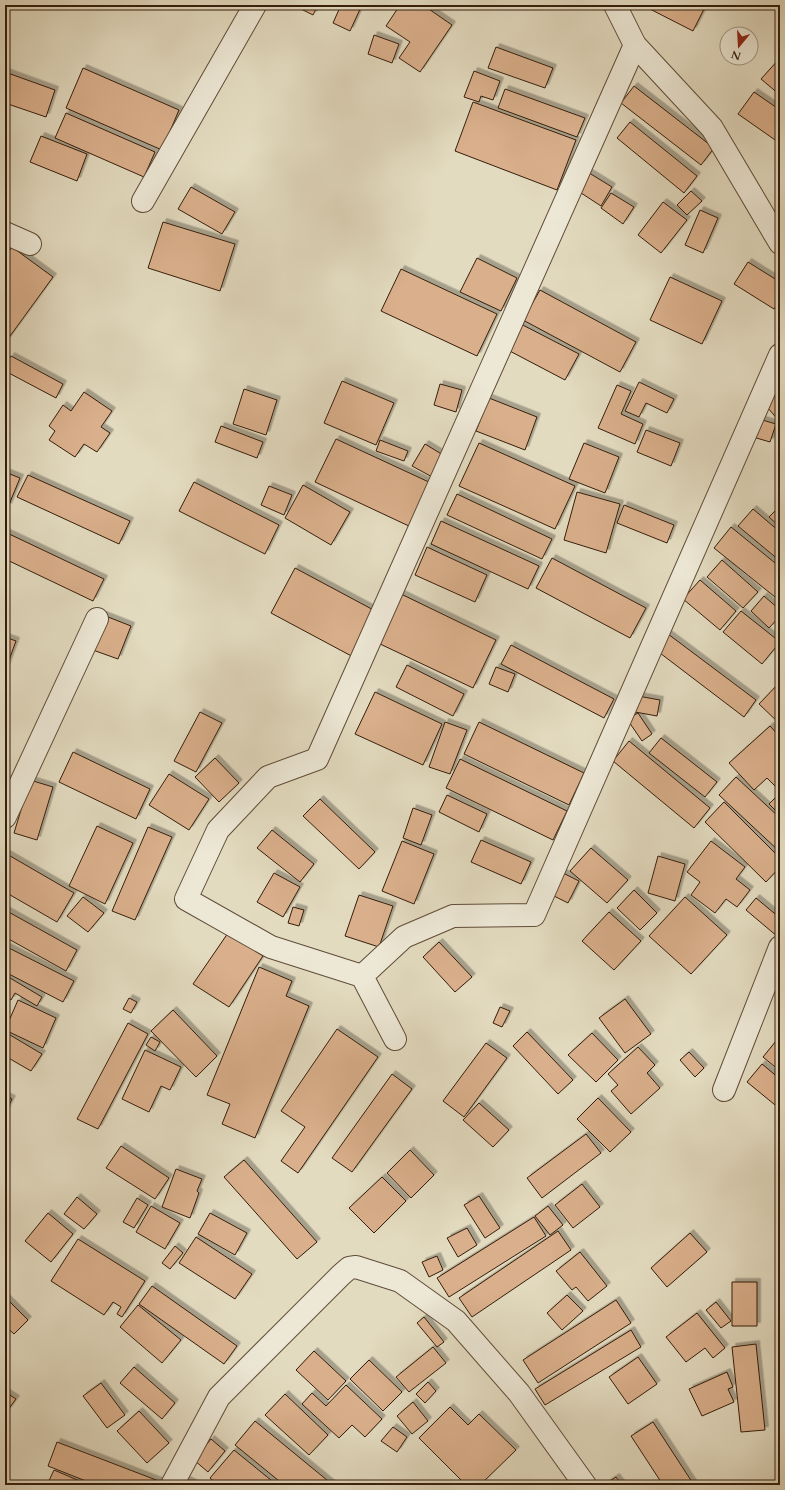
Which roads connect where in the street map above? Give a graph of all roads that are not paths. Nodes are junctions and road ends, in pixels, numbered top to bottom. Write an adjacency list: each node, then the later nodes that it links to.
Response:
1 (255, 5): 4 (street)
2 (615, 5): 3 (street)
3 (635, 45): 6 (street); 12 (street)
4 (143, 201)
5 (5, 232): 7 (street)
6 (780, 242)
7 (30, 244)
8 (780, 355): 12 (street)
9 (97, 619): 10 (street)
10 (5, 817)
11 (780, 947): 14 (street)
12 (362, 976): 13 (street)
13 (395, 1039)
14 (724, 1090)
15 (172, 1485): 16 (street)
16 (585, 1485)

